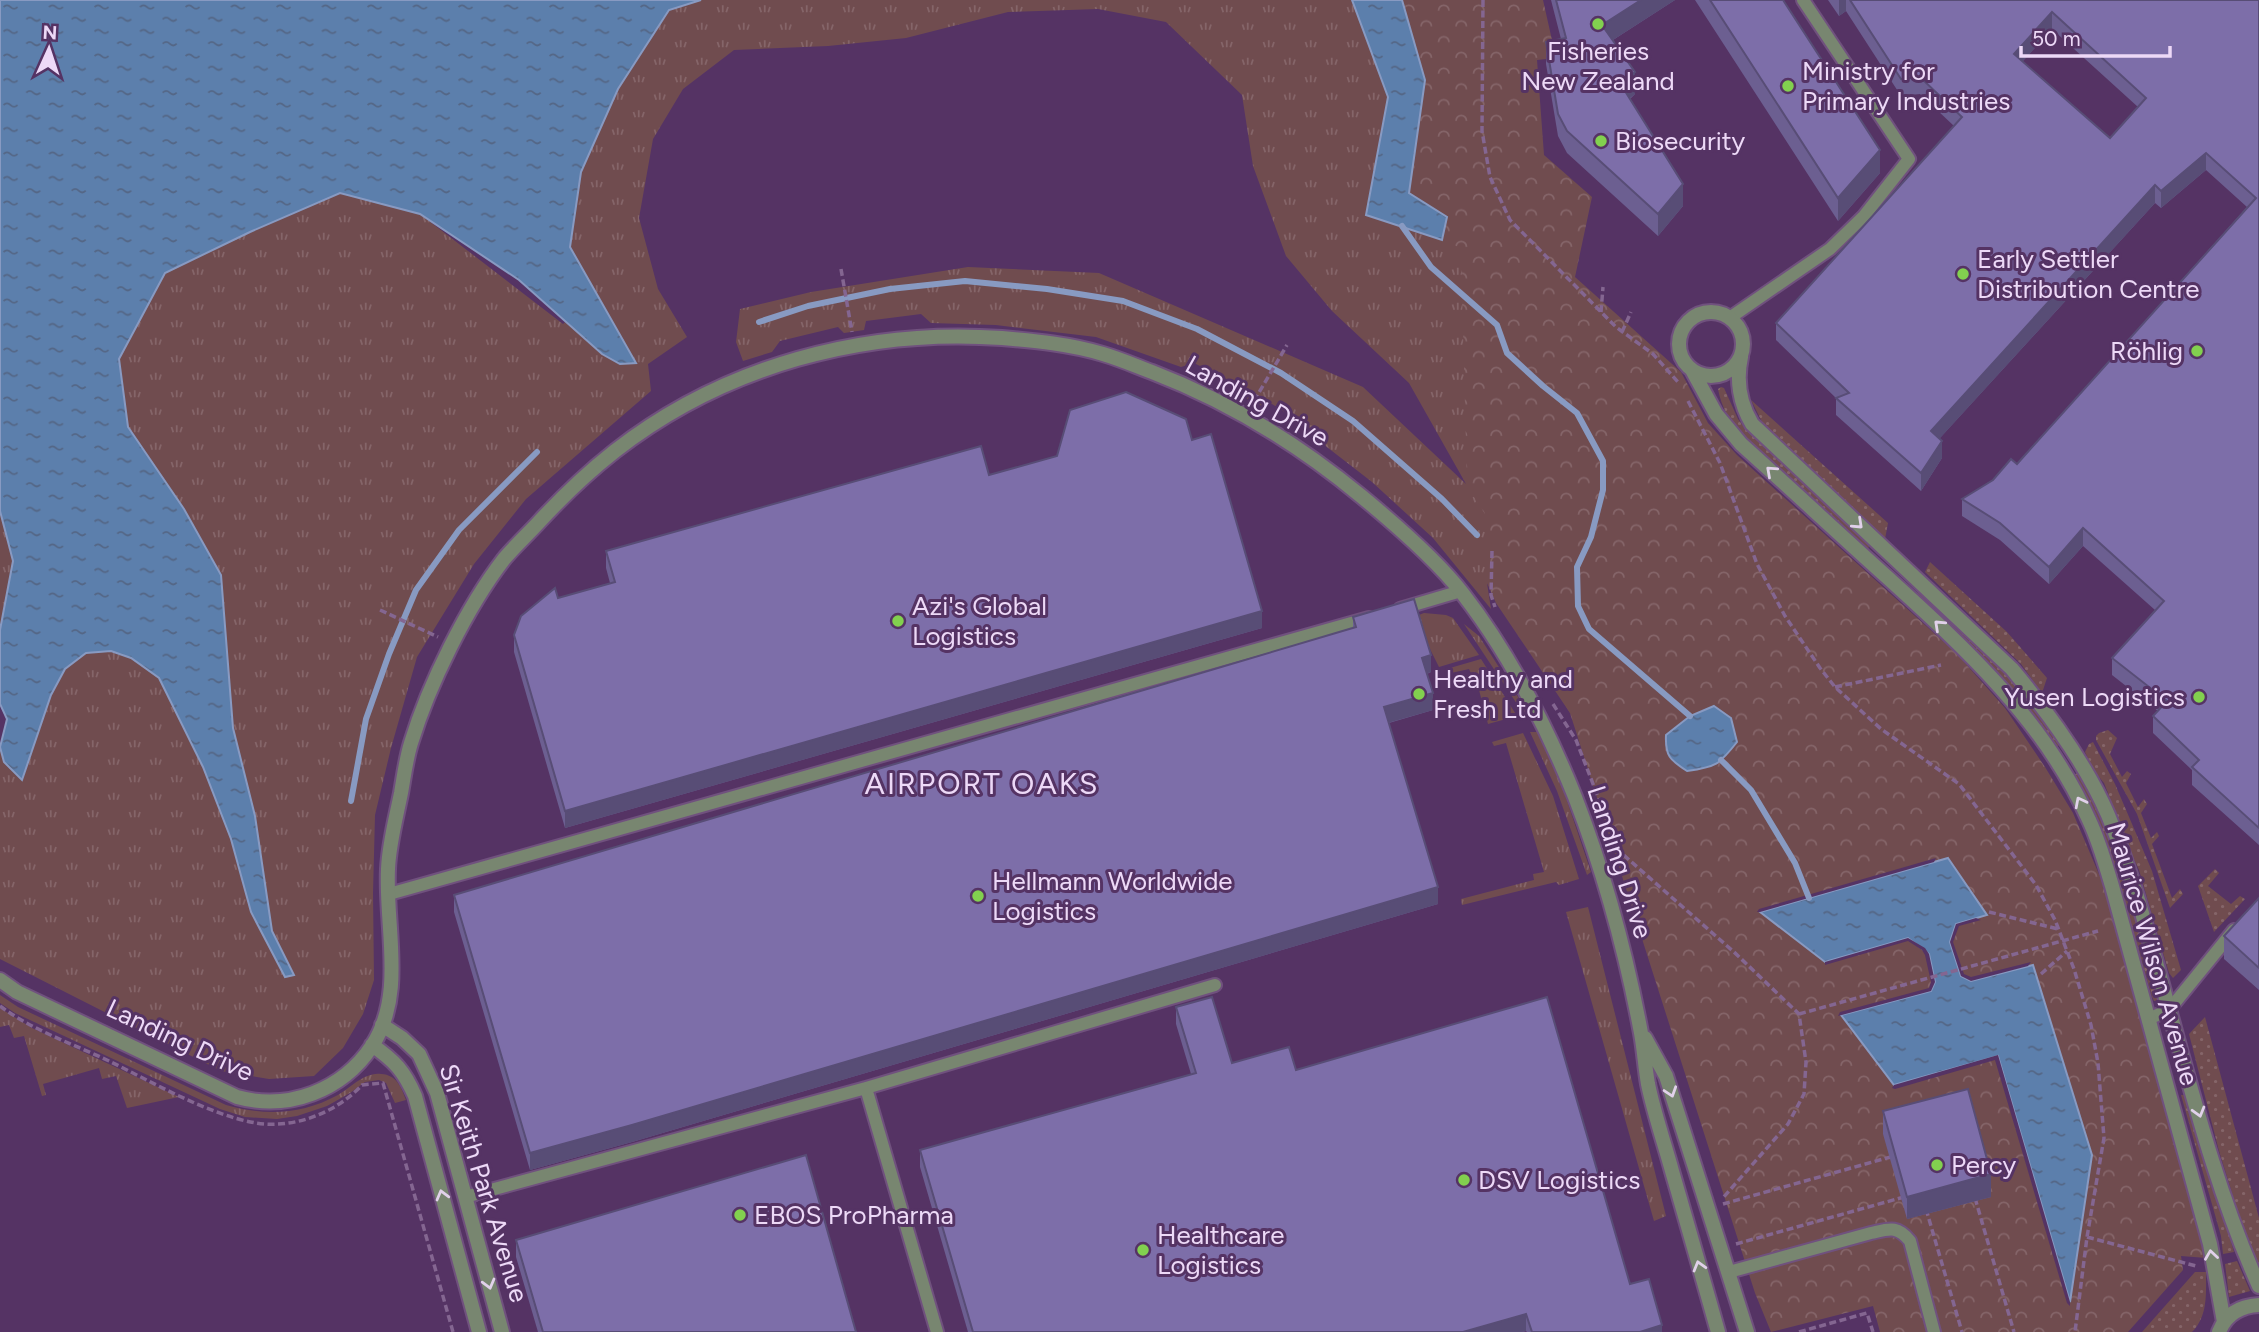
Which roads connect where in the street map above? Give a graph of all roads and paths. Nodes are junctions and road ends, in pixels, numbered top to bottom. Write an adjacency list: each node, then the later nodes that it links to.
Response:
1 (1483, 0): 5 (path)
2 (1803, 0): 7 (lane)
3 (841, 269): 8 (path)
4 (1603, 287): 5 (path)
5 (1601, 312): 9 (path)
6 (1631, 312): 9 (path)
7 (1731, 317): 11 (street, Maurice Wilson Avenue); 12 (street, Maurice Wilson Avenue)
8 (850, 320)
9 (1622, 332): 13 (path)
10 (1287, 345): 14 (path)
11 (1741, 357): 12 (street); 21 (street, Maurice Wilson Avenue, one-way to 21)
12 (1692, 370): 22 (street, Maurice Wilson Avenue, one-way to 12)
13 (1678, 382)
14 (1260, 389)
15 (1684, 394): 20 (path)
16 (1461, 591): 24 (lane); 24 (street, Landing Drive); 39 (street, Landing Drive)
17 (380, 610): 18 (path)
18 (426, 631)
19 (1941, 665): 20 (path)
20 (1835, 687): 27 (path)
21 (2070, 748): 22 (lane); 35 (street, Maurice Wilson Avenue)
22 (2056, 761): 37 (street, Maurice Wilson Avenue, one-way to 22)
23 (1619, 851): 36 (path)
24 (389, 894): 38 (street, Landing Drive)
25 (1989, 912): 27 (path)
26 (2243, 918): 35 (lane)
27 (2058, 929): 29 (path)
28 (2098, 931): 29 (path)
29 (2063, 941): 30 (path); 36 (path)
30 (2067, 951): 31 (path); 45 (path)
31 (2041, 974)
32 (0, 980): 40 (street, Landing Drive)
33 (1215, 985): 41 (lane)
34 (0, 1006): 51 (path)
35 (2169, 1010): 37 (lane); 48 (street, Maurice Wilson Avenue, one-way to 48)
36 (1799, 1014): 42 (path)
37 (2148, 1018): 46 (street, Maurice Wilson Avenue, one-way to 37)
38 (382, 1025): 40 (street, Landing Drive); 44 (street, Sir Keith Park Avenue)
39 (1640, 1031): 47 (street, Landing Drive, one-way to 47); 55 (street, Landing Drive, one-way to 39)
40 (372, 1045): 52 (street, Sir Keith Park Avenue, one-way to 40)
41 (866, 1088): 44 (lane); 54 (lane)
42 (1905, 1153)
43 (1972, 1190): 60 (path)
44 (466, 1197): 53 (street, Sir Keith Park Avenue, one-way to 53)
45 (2087, 1237): 46 (path); 61 (path)
46 (2212, 1267): 50 (street, Maurice Wilson Avenue)
47 (1729, 1272): 56 (street, Landing Drive); 59 (lane)
48 (2259, 1286)
49 (2259, 1305): 50 (street)
50 (2220, 1328)
51 (453, 1332)
52 (479, 1332)
53 (502, 1332)
54 (937, 1332)
55 (1718, 1332)
56 (1747, 1332)
57 (1799, 1332): 58 (path)
58 (1873, 1332)
59 (1934, 1332)
60 (2014, 1332)
61 (2075, 1332)

